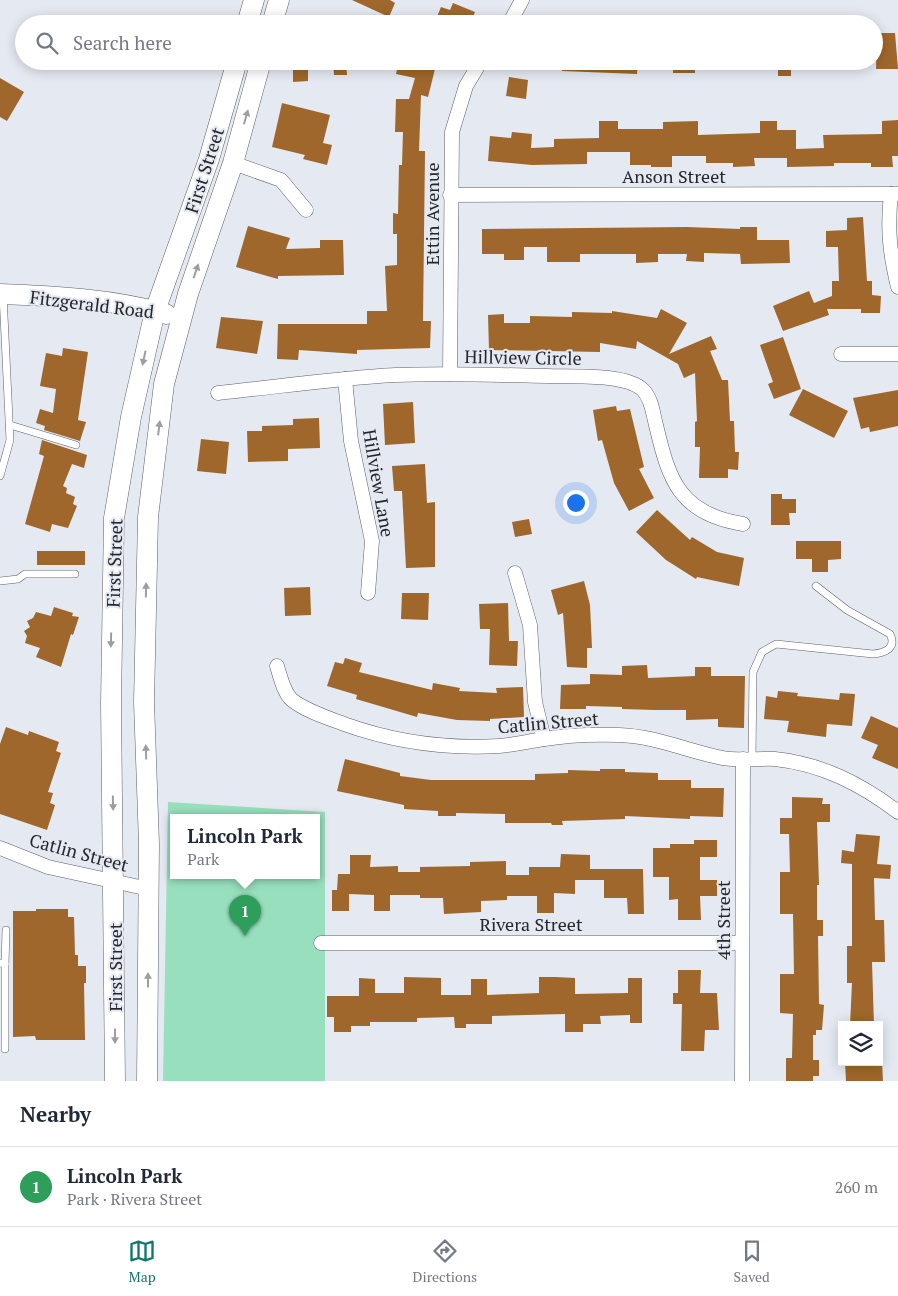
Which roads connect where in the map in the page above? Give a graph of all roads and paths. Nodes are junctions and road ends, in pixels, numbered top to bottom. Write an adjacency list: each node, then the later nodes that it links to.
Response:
1 (254, 0): 4 (main road)
2 (279, 0): 5 (main road)
3 (522, 0): 6 (street)
4 (250, 15)
5 (275, 15)
6 (514, 15)
7 (234, 70): 16 (main road, First Street)
8 (258, 70): 10 (main road, First Street, one-way to 8)
9 (476, 70): 12 (street, Ettin Avenue)
10 (232, 163): 13 (street); 17 (main road, First Street, one-way to 10)
11 (894, 194): 12 (street, Anson Street); 14 (street)
12 (450, 195): 21 (street, Ettin Avenue)
13 (306, 210)
14 (898, 287)
15 (2, 294): 16 (main road, Fitzgerald Road); 18 (lane)
16 (155, 311): 17 (main road, Fitzgerald Road); 38 (main road, First Street, one-way to 38)
17 (182, 318): 39 (main road, First Street, one-way to 17)
18 (3, 346): 24 (lane)
19 (841, 354): 20 (street)
20 (898, 354)
21 (450, 374): 22 (street, Hillview Circle); 27 (street, Hillview Circle)
22 (345, 380): 23 (street, Hillview Circle); 32 (street, Hillview Lane)
23 (218, 393)
24 (10, 425): 25 (lane); 26 (lane)
25 (76, 446)
26 (0, 476)
27 (743, 524)
28 (515, 573): 34 (street)
29 (74, 574): 30 (lane)
30 (0, 581)
31 (816, 586): 35 (lane, 4th Street)
32 (368, 593)
33 (277, 666): 34 (street, Catlin Street)
34 (544, 739): 35 (street, Catlin Street)
35 (747, 759): 36 (street, Catlin Street); 42 (street, 4th Street)
36 (898, 812)
37 (0, 848): 38 (street, Catlin Street)
38 (114, 882): 39 (street, Catlin Street); 45 (main road, First Street, one-way to 45)
39 (149, 889): 46 (main road, First Street, one-way to 39)
40 (6, 930): 43 (lane)
41 (321, 943): 42 (street, Rivera Street)
42 (742, 943): 47 (street, 4th Street)
43 (3, 963): 44 (lane)
44 (5, 1049)
45 (115, 1081)
46 (148, 1081)
47 (742, 1081)

